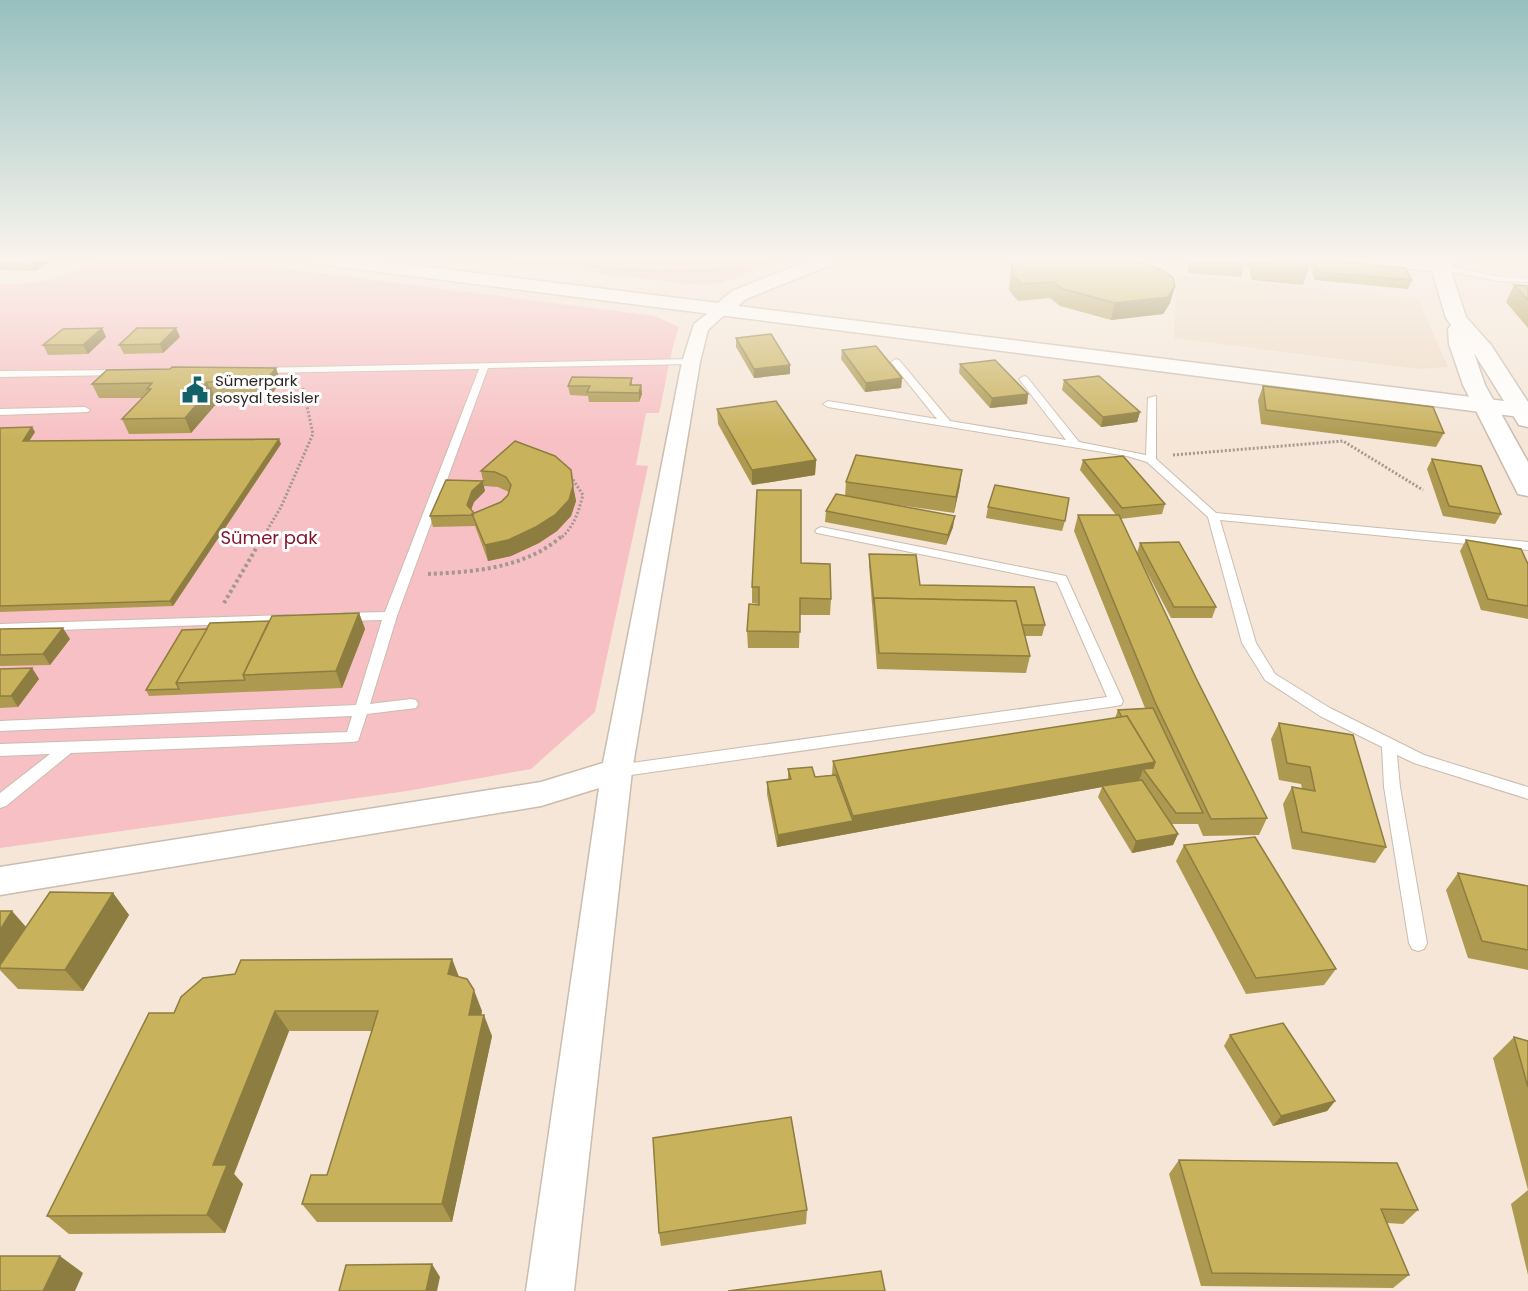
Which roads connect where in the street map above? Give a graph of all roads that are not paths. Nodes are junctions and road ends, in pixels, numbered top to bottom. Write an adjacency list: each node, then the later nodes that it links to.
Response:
1 (709, 318): 5 (street)
2 (809, 318): 16 (main road)
3 (830, 318): 12 (main road)
4 (1456, 318): 12 (main road); 15 (main road)
5 (691, 362): 7 (lane); 36 (street)
6 (896, 362): 19 (lane)
7 (484, 367): 8 (lane); 26 (lane)
8 (251, 370)
9 (132, 372): 10 (lane)
10 (0, 374)
11 (1024, 379): 20 (lane)
12 (1473, 386): 15 (main road); 16 (main road)
13 (1153, 398): 21 (lane)
14 (828, 404): 19 (lane)
15 (1523, 405): 16 (main road)
16 (1487, 406): 22 (main road)
17 (85, 410): 18 (lane)
18 (0, 412)
19 (946, 423): 20 (lane)
20 (1075, 444): 21 (lane)
21 (1151, 460): 23 (lane)
22 (1528, 489)
23 (1213, 516): 25 (lane); 33 (lane)
24 (821, 531): 36 (lane)
25 (1528, 546)
26 (390, 616): 27 (lane); 31 (lane)
27 (331, 618)
28 (307, 619): 29 (lane)
29 (0, 628)
30 (411, 704): 31 (lane)
31 (361, 711): 32 (lane); 34 (lane)
32 (0, 726)
33 (1389, 744): 37 (lane); 40 (lane)
34 (67, 748): 35 (lane); 38 (lane)
35 (0, 750)
36 (617, 771): 39 (street); 41 (street)
37 (1528, 793)
38 (0, 802)
39 (0, 882)
40 (1418, 943)
41 (550, 1291)

